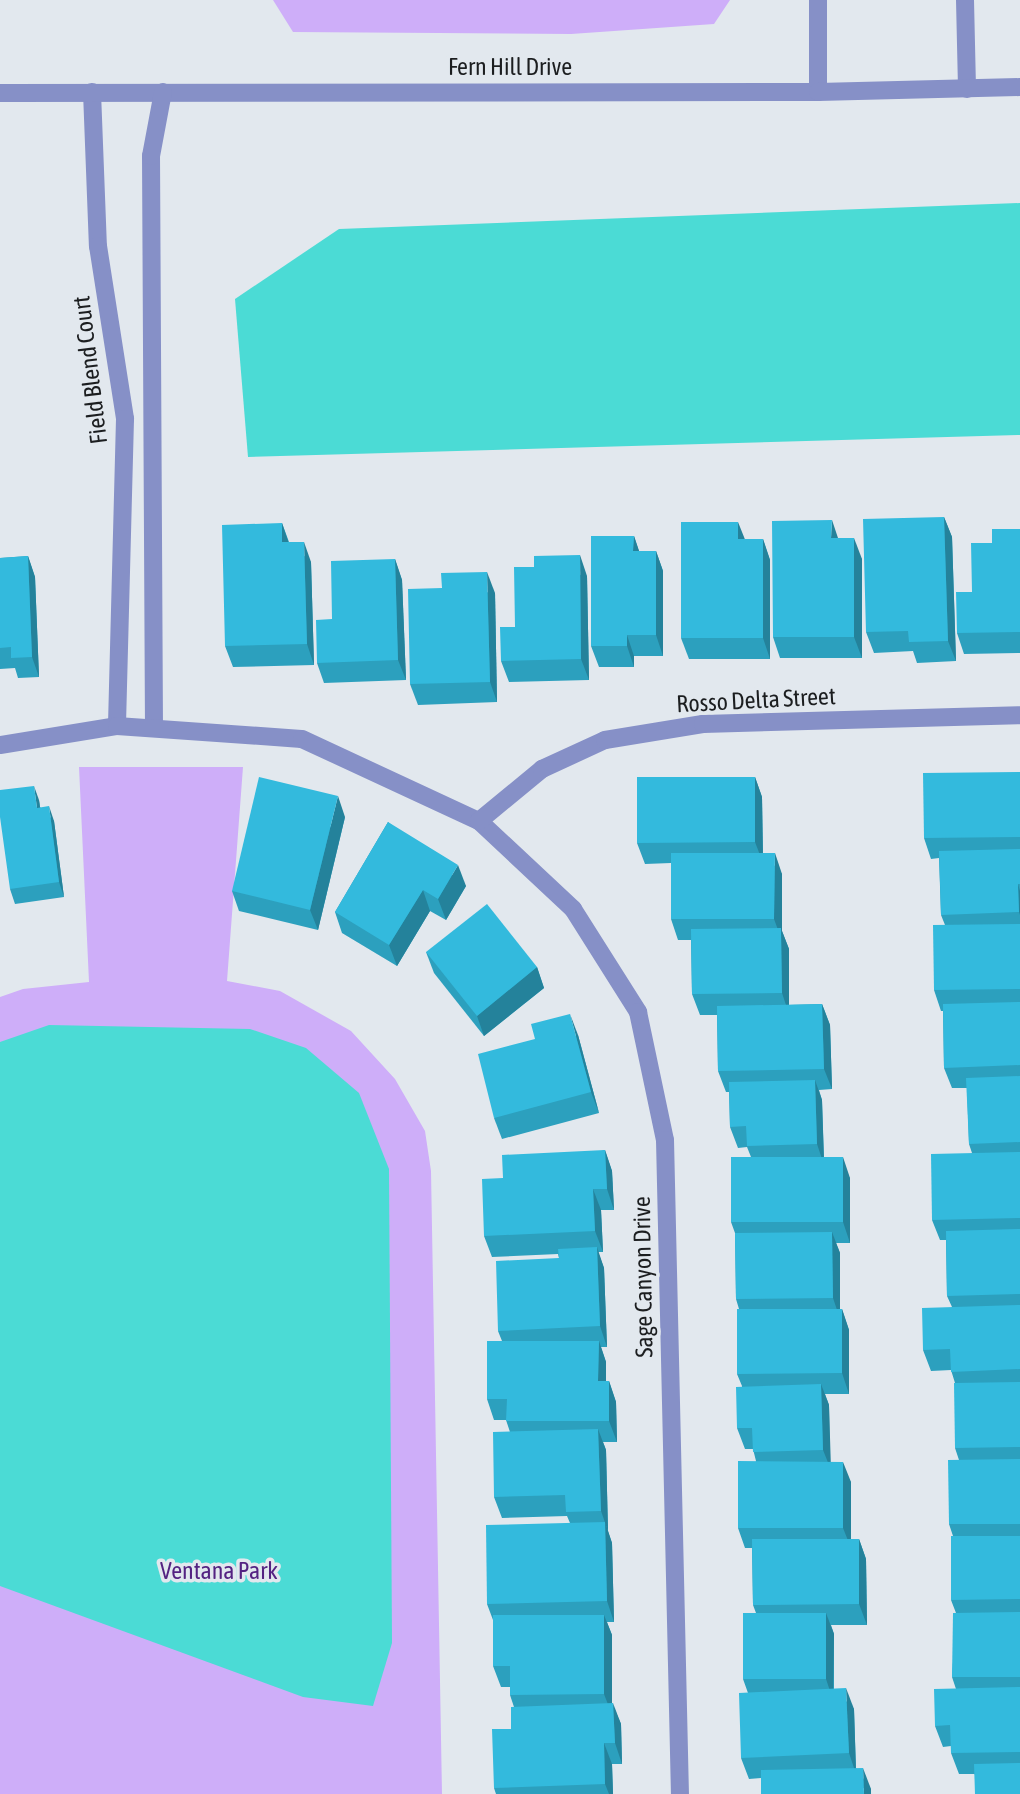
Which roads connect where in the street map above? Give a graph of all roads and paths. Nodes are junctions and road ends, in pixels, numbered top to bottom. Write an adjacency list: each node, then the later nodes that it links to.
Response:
1 (818, 0): 7 (street)
2 (965, 0): 4 (street)
3 (1020, 87): 4 (street, Fern Hill Drive)
4 (967, 89): 7 (street, Fern Hill Drive)
5 (92, 92): 6 (street, Fern Hill Drive); 8 (street, Fern Hill Drive); 10 (street, Field Blend Court)
6 (163, 92): 7 (street, Fern Hill Drive); 11 (street)
7 (818, 92)
8 (0, 93)
9 (1020, 715): 13 (street, Rosso Delta Street)
10 (117, 726): 11 (street, Sage Canyon Drive); 12 (street)
11 (154, 728): 13 (street, Sage Canyon Drive)
12 (0, 745)
13 (479, 821): 14 (street, Sage Canyon Drive)
14 (680, 1794)

